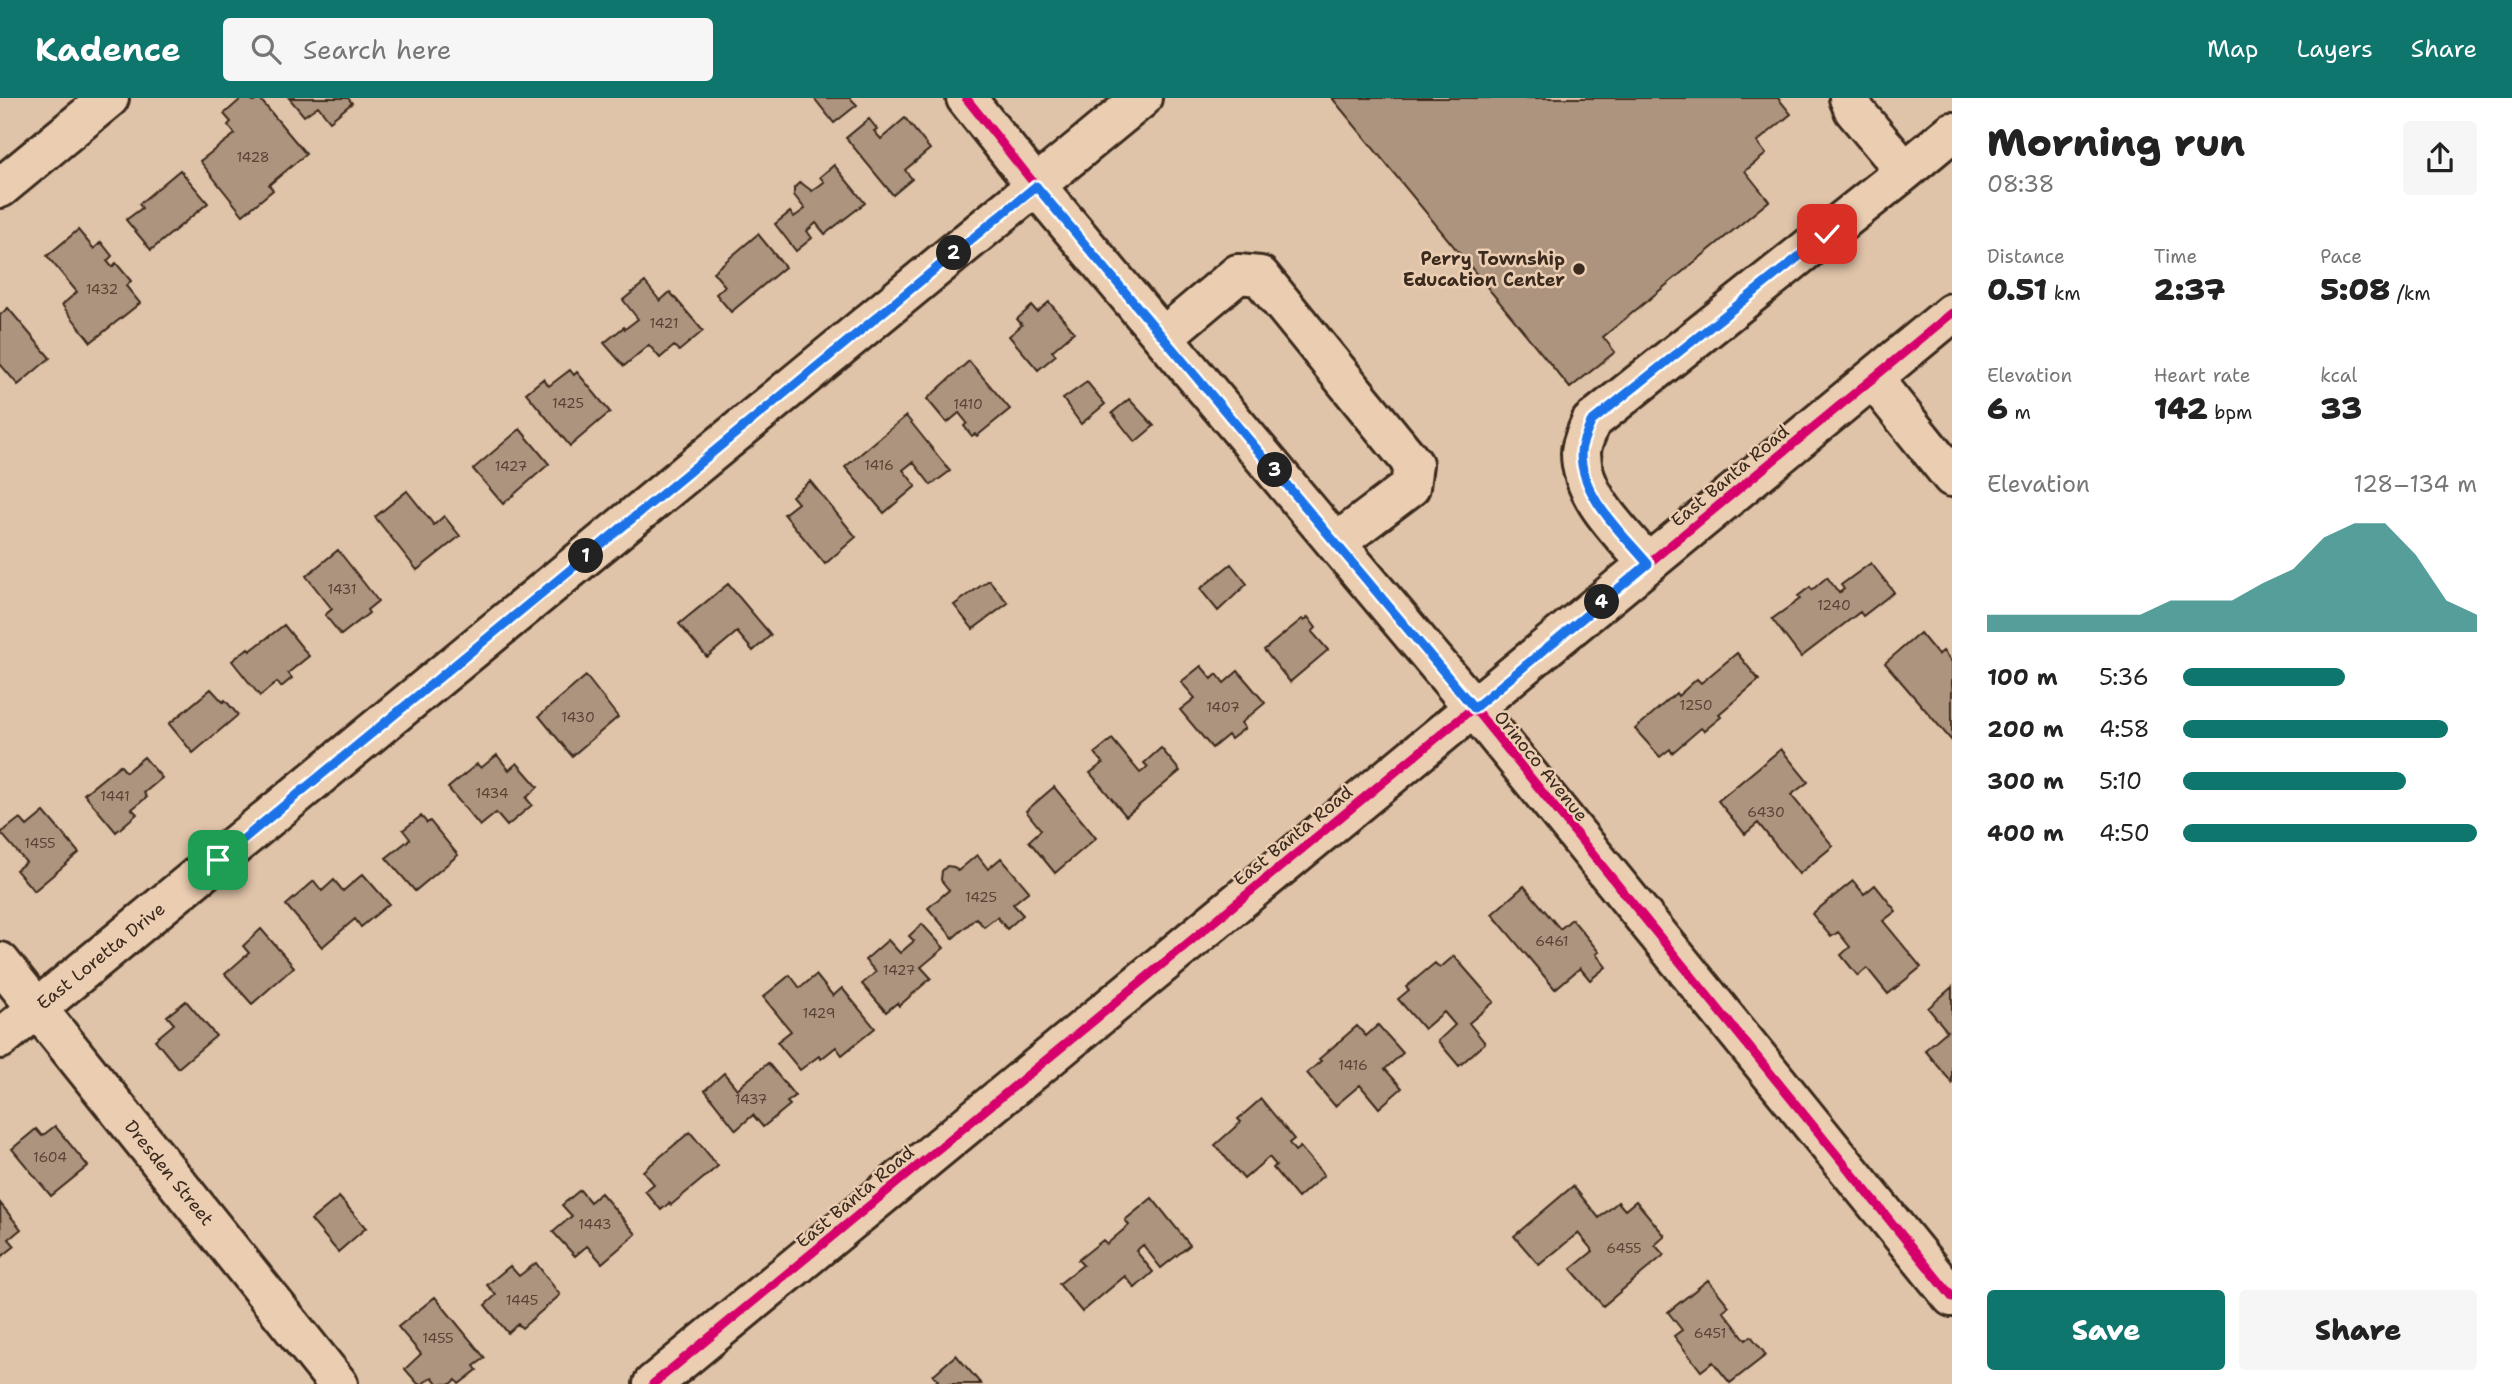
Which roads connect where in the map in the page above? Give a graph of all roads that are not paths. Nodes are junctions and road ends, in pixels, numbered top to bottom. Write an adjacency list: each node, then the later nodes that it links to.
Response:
1 (109, 98): 8 (street)
2 (967, 98): 7 (street, Orinoco Avenue)
3 (1142, 98): 7 (street, East Loretta Drive)
4 (1849, 98): 6 (street)
5 (1952, 132): 6 (street)
6 (1905, 171): 14 (street)
7 (1036, 186): 10 (street, Orinoco Avenue); 17 (street, East Loretta Drive)
8 (0, 188)
9 (1952, 313): 11 (street, East Banta Road)
10 (1163, 337): 13 (street, Orinoco Avenue); 13 (street)
11 (1872, 379): 12 (street); 14 (street, East Banta Road)
12 (1952, 477)
13 (1336, 543): 15 (street, Orinoco Avenue)
14 (1648, 564): 15 (street, East Banta Road)
15 (1474, 708): 19 (street, Orinoco Avenue); 21 (street, East Banta Road)
16 (0, 962): 17 (street, Dresden Street)
17 (37, 1009): 18 (street, East Loretta Drive); 20 (street, Dresden Street)
18 (0, 1039)
19 (1952, 1297)
20 (338, 1384)
21 (653, 1384)

